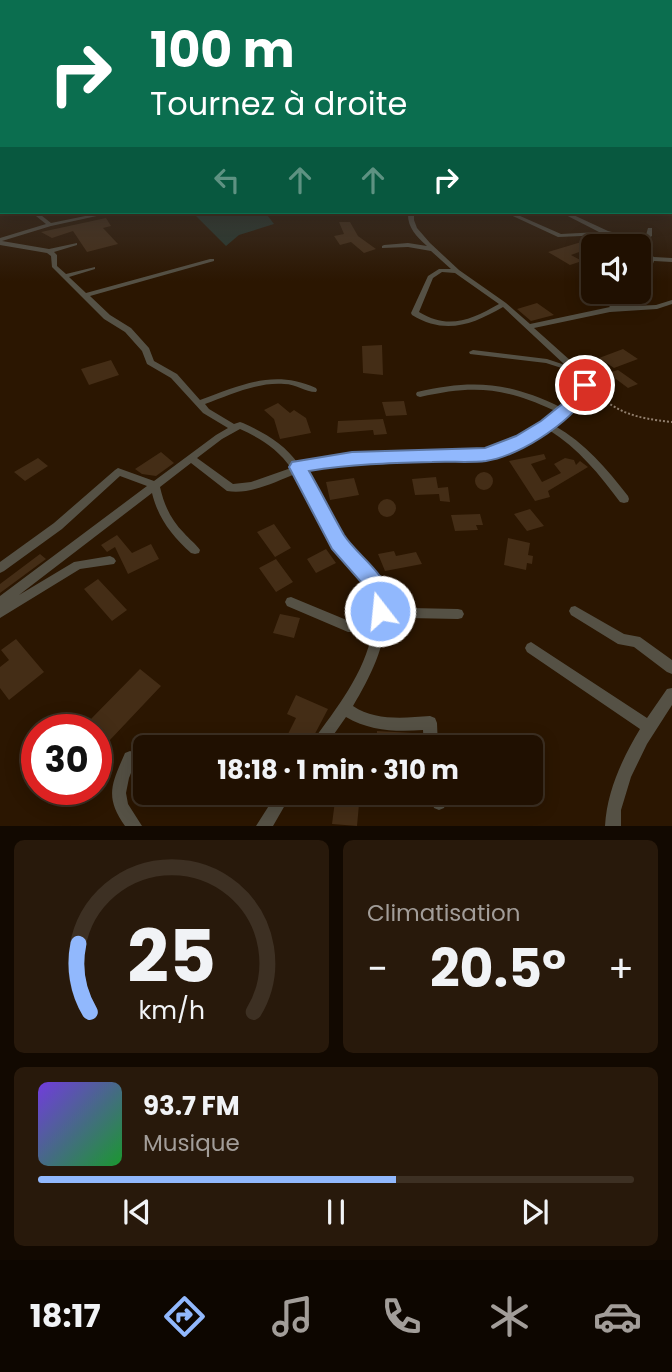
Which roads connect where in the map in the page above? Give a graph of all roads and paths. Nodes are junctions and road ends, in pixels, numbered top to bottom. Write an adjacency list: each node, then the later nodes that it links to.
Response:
1 (36, 214): 6 (street)
2 (102, 214): 6 (street)
3 (411, 214): 13 (street)
4 (510, 214): 8 (street)
5 (567, 214): 8 (street)
6 (50, 225): 10 (street)
7 (650, 229): 9 (street)
8 (610, 233)
9 (649, 234)
10 (0, 241): 14 (street)
11 (75, 244): 14 (street)
12 (384, 247): 13 (street)
13 (431, 249): 19 (street)
14 (49, 251): 20 (street)
15 (652, 259): 17 (street)
16 (212, 260): 21 (street)
17 (672, 260)
18 (93, 268): 20 (street)
19 (457, 271): 23 (street); 23 (street)
20 (65, 276): 21 (street)
21 (87, 295): 33 (street)
22 (672, 302): 26 (street)
23 (504, 303): 27 (street)
24 (611, 304): 26 (street)
25 (631, 304): 26 (street)
26 (613, 310): 27 (street)
27 (528, 327): 29 (street)
28 (473, 352): 29 (street)
29 (578, 372): 30 (street)
30 (585, 385): 34 (street); 35 (path)
31 (313, 390): 33 (street)
32 (420, 394): 34 (street)
33 (199, 403): 37 (street)
34 (558, 417): 36 (street)
35 (672, 422)
36 (547, 425): 39 (street); 41 (street)
37 (234, 428): 38 (street); 39 (street)
38 (192, 458): 39 (street); 40 (street)
39 (298, 467): 45 (street)
40 (155, 485): 42 (street); 44 (street); 47 (street)
41 (624, 499)
42 (195, 550)
43 (110, 561): 49 (street)
44 (0, 568)
45 (381, 597): 50 (street); 51 (street)
46 (291, 602): 51 (street)
47 (0, 603)
48 (575, 611): 53 (street)
49 (0, 613)
50 (458, 614)
51 (379, 626): 55 (street)
52 (531, 648): 56 (street)
53 (672, 668)
54 (672, 694): 56 (street)
55 (344, 708): 57 (street); 58 (street)
56 (647, 726): 63 (street)
57 (325, 735)
58 (430, 735)
59 (130, 758): 61 (street)
60 (277, 805): 62 (street)
61 (134, 826)
62 (264, 826)
63 (613, 826)

